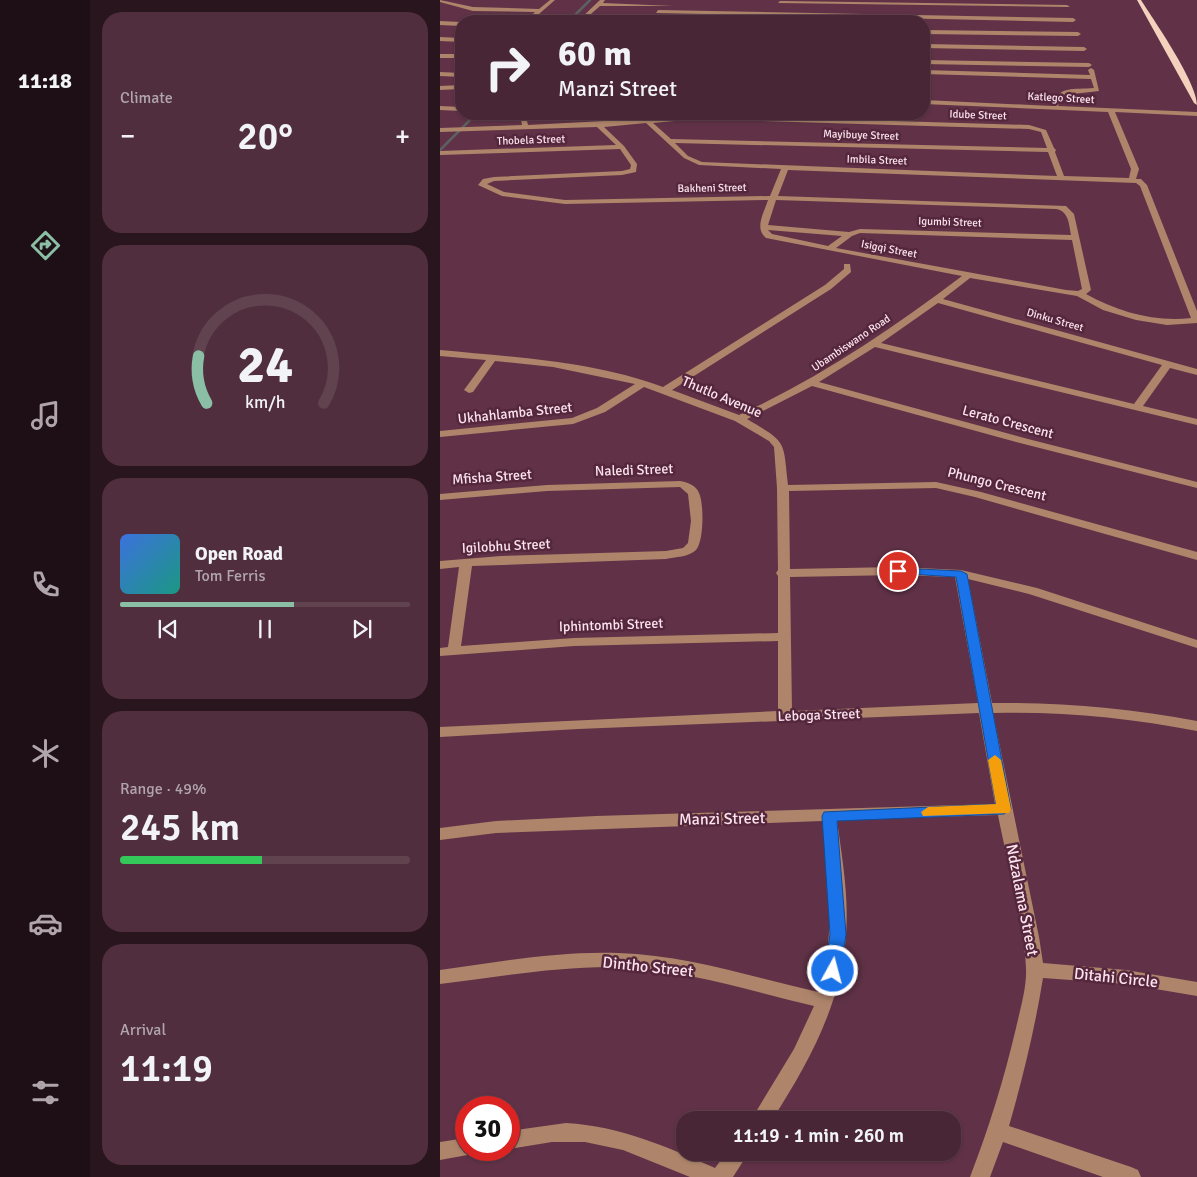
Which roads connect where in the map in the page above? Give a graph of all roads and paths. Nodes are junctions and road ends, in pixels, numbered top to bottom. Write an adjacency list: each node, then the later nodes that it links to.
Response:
1 (553, 0): 11 (street)
2 (603, 0): 8 (street)
3 (1064, 0): 10 (street)
4 (1139, 0): 37 (main road)
5 (440, 1): 11 (street)
6 (912, 2): 7 (street); 10 (street); 15 (street)
7 (779, 3): 9 (street); 14 (street)
8 (598, 4): 9 (street); 13 (street)
9 (665, 6): 14 (street)
10 (1067, 7): 17 (street)
11 (539, 11): 12 (street)
12 (535, 15)
13 (586, 15)
14 (773, 15)
15 (911, 15)
16 (930, 19): 17 (street)
17 (1072, 20): 21 (street)
18 (440, 23): 19 (street)
19 (455, 24)
20 (930, 32): 21 (street)
21 (1078, 34): 25 (street)
22 (440, 39): 23 (street)
23 (455, 40)
24 (930, 46): 25 (street)
25 (1084, 49): 29 (street)
26 (440, 56): 27 (street)
27 (455, 56)
28 (930, 62): 29 (street)
29 (1089, 65): 33 (street)
30 (930, 72): 33 (street)
31 (440, 74): 32 (street)
32 (455, 75)
33 (1092, 77): 38 (street)
34 (455, 87): 35 (street)
35 (440, 88)
36 (930, 102): 38 (street, Katlego Street)
37 (1197, 103)
38 (1054, 107): 41 (street, Katlego Street)
39 (440, 108): 40 (street)
40 (455, 109)
41 (1111, 111): 42 (street, Katlego Street); 55 (street)
42 (1197, 114)
43 (524, 120): 47 (street)
44 (646, 120): 46 (street, Idube Street); 49 (street, Imbila Street)
45 (789, 120): 51 (street, Idube Street)
46 (598, 124): 47 (street, Idube Street); 50 (street, Bakheni Street)
47 (525, 127): 48 (street, Idube Street)
48 (440, 130)
49 (670, 141): 51 (street, Mayibuye Street); 53 (street, Imbila Street)
50 (622, 147): 52 (street, Thobela Street); 56 (street, Bakheni Street)
51 (1053, 150): 54 (street)
52 (440, 153)
53 (785, 168): 54 (street, Imbila Street); 56 (street)
54 (1061, 177): 55 (street, Imbila Street)
55 (1132, 180): 65 (street)
56 (775, 198): 57 (street); 59 (street, Bakheni Street)
57 (763, 227): 58 (street); 60 (street, Isigqi Street)
58 (849, 234): 59 (street, Igumbi Street); 60 (street, Igumbi Street)
59 (1075, 238): 63 (street, Bakheni Street)
60 (830, 249): 62 (street, Isigqi Street)
61 (847, 266): 74 (street)
62 (968, 275): 63 (street, Isigqi Street); 64 (street, Ubambiswano Road)
63 (1079, 294): 65 (street)
64 (936, 300): 66 (street, Ubambiswano Road); 69 (street, Dinku Street)
65 (1196, 320)
66 (873, 344): 72 (street, Ubambiswano Road); 75 (street)
67 (440, 354): 68 (street, Thutlo Avenue)
68 (493, 357): 71 (street, Thutlo Avenue); 73 (street)
69 (1168, 364): 70 (street, Dinku Street); 75 (street)
70 (1197, 372)
71 (643, 383): 74 (street, Thutlo Avenue); 78 (street, Ukhahlamba Street)
72 (812, 383): 76 (street, Ubambiswano Road); 79 (street, Lerato Crescent)
73 (469, 390)
74 (666, 390): 76 (street, Thutlo Avenue)
75 (1136, 408): 77 (street)
76 (739, 419): 81 (street, Thutlo Avenue)
77 (1197, 422)
78 (440, 434)
79 (1197, 485)
80 (547, 488): 82 (street, Mfisha Street); 84 (street, Naledi Street)
81 (783, 488): 83 (street, Phungo Crescent); 87 (street, Thutlo Avenue)
82 (440, 497)
83 (1197, 556)
84 (574, 557): 85 (street, Igilobhu Street)
85 (466, 563): 86 (street, Igilobhu Street); 91 (street)
86 (440, 565)
87 (782, 573): 88 (street); 89 (street, Thutlo Avenue)
88 (961, 574): 90 (street); 93 (street)
89 (784, 637): 91 (street, Iphintombi Street); 94 (street, Thutlo Avenue)
90 (1197, 644)
91 (454, 650): 92 (street, Iphintombi Street)
92 (440, 652)
93 (985, 708): 94 (street, Leboga Street); 95 (street, Leboga Street); 97 (street, Ndzalama Street)
94 (785, 716): 96 (street, Leboga Street)
95 (1197, 726)
96 (440, 732)
97 (1004, 809): 98 (street, Manzi Street); 100 (street, Ndzalama Street)
98 (829, 816): 99 (street, Manzi Street); 103 (street)
99 (440, 834)
100 (1035, 970): 102 (street, Ditahi Circle); 105 (street, Ndzalama Street)
101 (440, 978): 103 (street, Dintho Street)
102 (1197, 989)
103 (824, 1001): 104 (street)
104 (767, 1111)
105 (998, 1131): 112 (street, Ndzalama Street); 113 (street)
106 (520, 1138): 110 (street)
107 (455, 1149): 108 (street)
108 (440, 1151)
109 (733, 1161): 111 (street)
110 (712, 1177)
111 (721, 1177)
112 (980, 1177)
113 (1131, 1177)

